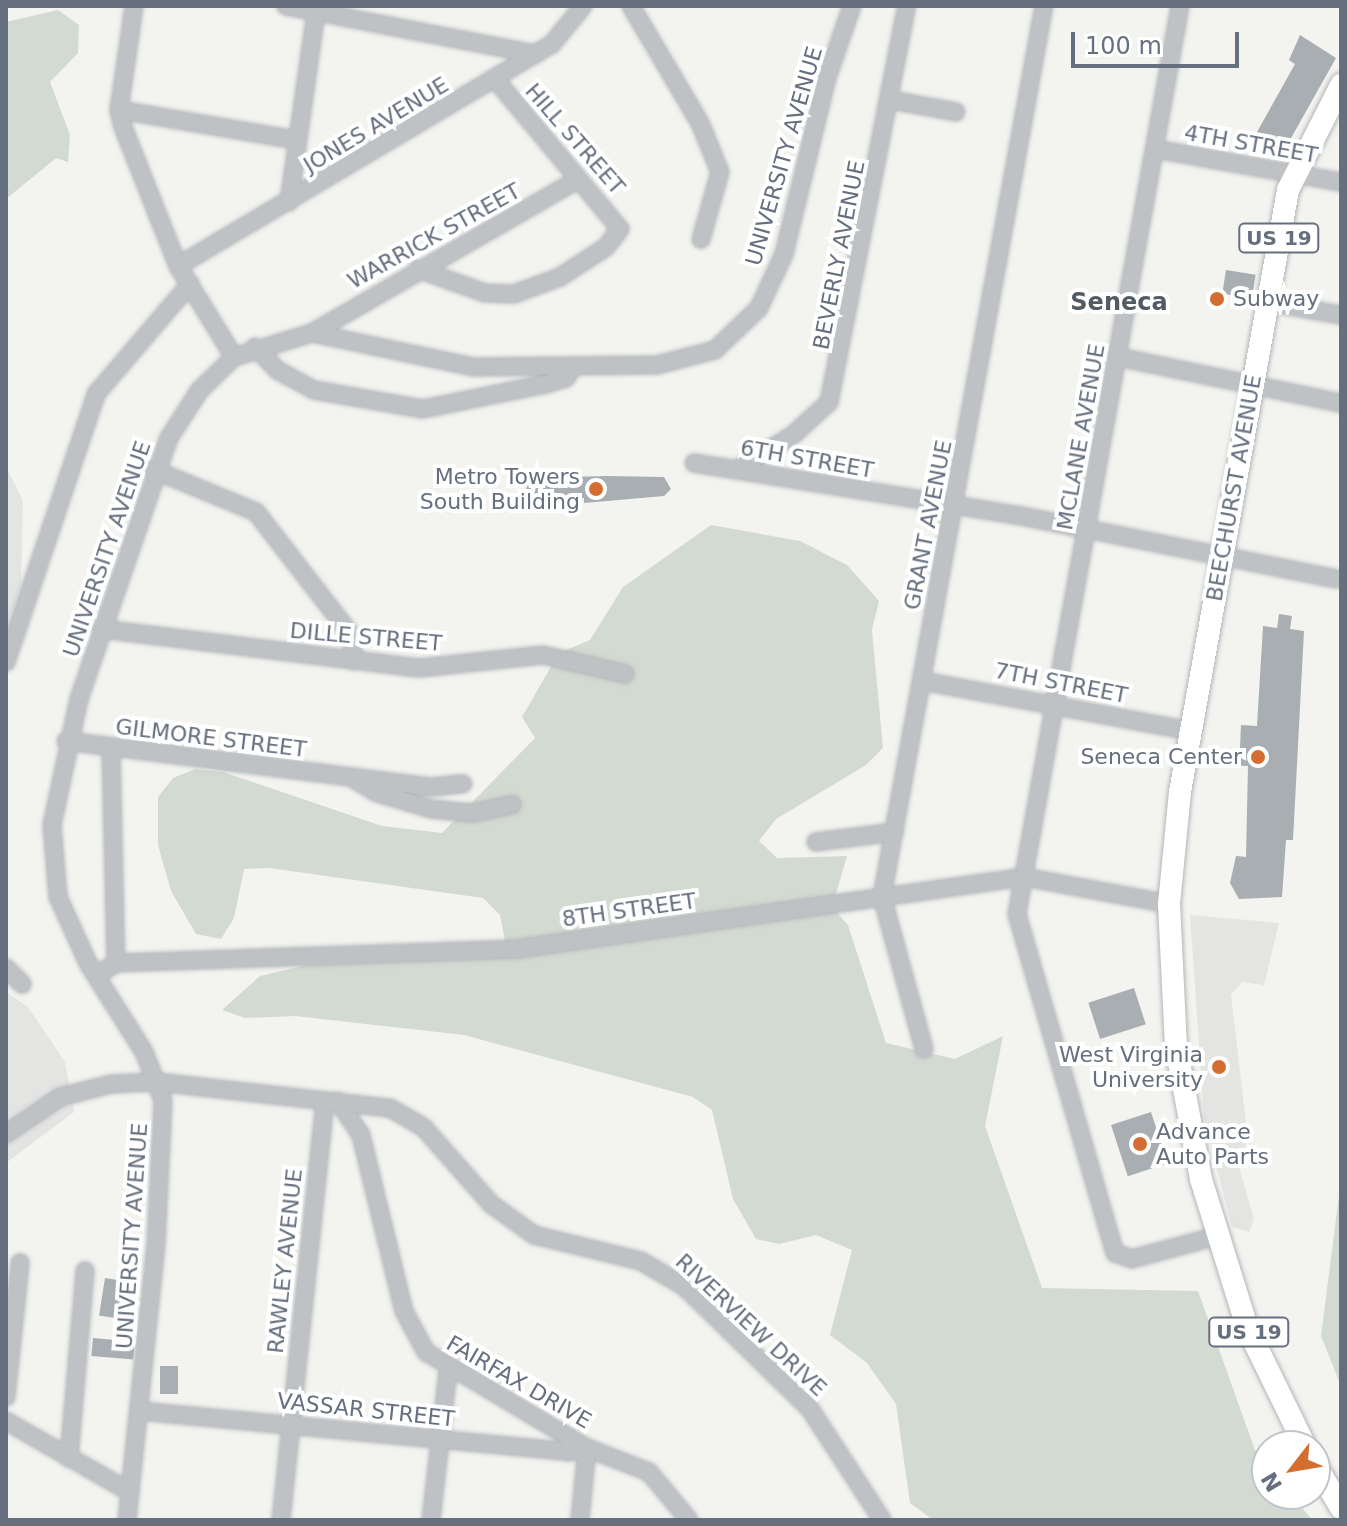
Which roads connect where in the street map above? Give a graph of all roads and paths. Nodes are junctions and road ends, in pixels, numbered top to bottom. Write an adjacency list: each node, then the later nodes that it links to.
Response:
1 (134, 6): 15 (street)
2 (286, 6): 9 (street)
3 (583, 6): 10 (street, JONES AVENUE)
4 (631, 6): 23 (street)
5 (852, 6): 33 (street, UNIVERSITY AVENUE)
6 (907, 6): 14 (street, BEVERLY AVENUE)
7 (1044, 6): 39 (street, GRANT AVENUE)
8 (1180, 6): 18 (street, MCLANE AVENUE)
9 (317, 8): 11 (street); 17 (street)
10 (567, 14): 11 (street, JONES AVENUE)
11 (535, 54): 12 (street, JONES AVENUE)
12 (495, 79): 20 (street, HILL STREET); 22 (street, JONES AVENUE)
13 (1341, 85): 19 (main road, BEECHURST AVENUE / US 19)
14 (891, 100): 16 (street); 37 (street, BEVERLY AVENUE)
15 (119, 110): 17 (street); 24 (street)
16 (956, 112)
17 (296, 140): 22 (street)
18 (1155, 149): 19 (street, 4TH STREET); 32 (street, MCLANE AVENUE)
19 (1293, 175): 21 (street, 4TH STREET); 27 (main road, BEECHURST AVENUE / US 19)
20 (579, 179): 25 (street, WARRICK STREET); 25 (street, HILL STREET)
21 (1341, 182)
22 (289, 202): 24 (street, JONES AVENUE)
23 (701, 239)
24 (178, 266): 26 (street)
25 (418, 269): 29 (street, WARRICK STREET)
26 (190, 284): 31 (street); 45 (street)
27 (1266, 302): 28 (street); 34 (main road, BEECHURST AVENUE / US 19)
28 (1341, 315)
29 (312, 333): 30 (street, UNIVERSITY AVENUE); 33 (street, UNIVERSITY AVENUE)
30 (255, 347): 31 (street, UNIVERSITY AVENUE); 33 (street)
31 (234, 357): 38 (street, UNIVERSITY AVENUE)
32 (1118, 357): 34 (street); 40 (street, MCLANE AVENUE)
33 (573, 367)
34 (1252, 382): 35 (street); 41 (main road, BEECHURST AVENUE / US 19)
35 (1341, 403)
36 (694, 463): 37 (street, 6TH STREET)
37 (741, 467): 39 (street, 6TH STREET)
38 (154, 470): 43 (street, UNIVERSITY AVENUE); 44 (street)
39 (953, 507): 40 (street, 6TH STREET); 47 (street, GRANT AVENUE)
40 (1086, 530): 41 (street, 6TH STREET); 48 (street, MCLANE AVENUE)
41 (1223, 554): 42 (street, 6TH STREET); 49 (main road, BEECHURST AVENUE / US 19)
42 (1336, 579)
43 (101, 629): 44 (street, DILLE STREET); 50 (street, UNIVERSITY AVENUE)
44 (353, 661): 46 (street, DILLE STREET)
45 (6, 662)
46 (625, 674)
47 (923, 681): 48 (street, 7TH STREET); 55 (street, GRANT AVENUE)
48 (1056, 704): 49 (street, 7TH STREET); 57 (street, MCLANE AVENUE)
49 (1191, 731): 59 (main road, BEECHURST AVENUE / US 19)
50 (66, 741): 51 (street, GILMORE STREET); 62 (street, UNIVERSITY AVENUE)
51 (111, 749): 52 (street, GILMORE STREET); 60 (street)
52 (351, 777): 53 (street, GILMORE STREET); 54 (street, GILMORE STREET)
53 (463, 784)
54 (512, 805)
55 (894, 832): 56 (street); 58 (street, GRANT AVENUE)
56 (816, 842)
57 (1024, 877): 58 (street, 8TH STREET); 59 (street, 8TH STREET); 68 (street, MCLANE AVENUE)
58 (882, 897): 60 (street, 8TH STREET); 64 (street, GRANT AVENUE)
59 (1169, 904): 68 (main road, US 19)
60 (116, 963): 62 (street)
61 (6, 968): 63 (street)
62 (96, 976): 65 (street, UNIVERSITY AVENUE)
63 (22, 984)
64 (924, 1049)
65 (157, 1082): 66 (street, RIVERVIEW DRIVE); 67 (street, RIVERVIEW DRIVE); 73 (street, UNIVERSITY AVENUE)
66 (331, 1101): 71 (street, FAIRFAX DRIVE); 75 (street, RAWLEY AVENUE); 81 (street, RIVERVIEW DRIVE)
67 (6, 1134)
68 (1217, 1236): 76 (main road, US 19)
69 (20, 1263): 72 (street)
70 (85, 1271): 79 (street)
71 (448, 1371): 77 (street); 78 (street, FAIRFAX DRIVE)
72 (6, 1397)
73 (139, 1411): 75 (street, VASSAR STREET); 80 (street, UNIVERSITY AVENUE)
74 (6, 1421): 79 (street)
75 (290, 1424): 77 (street, VASSAR STREET); 83 (street, RAWLEY AVENUE)
76 (1297, 1430)
77 (438, 1440): 78 (street, VASSAR STREET); 84 (street)
78 (587, 1448): 85 (street); 86 (street, FAIRFAX DRIVE)
79 (69, 1458): 80 (street)
80 (130, 1492): 82 (street, UNIVERSITY AVENUE)
81 (879, 1519)
82 (127, 1520)
83 (281, 1520)
84 (431, 1520)
85 (580, 1520)
86 (689, 1520)

